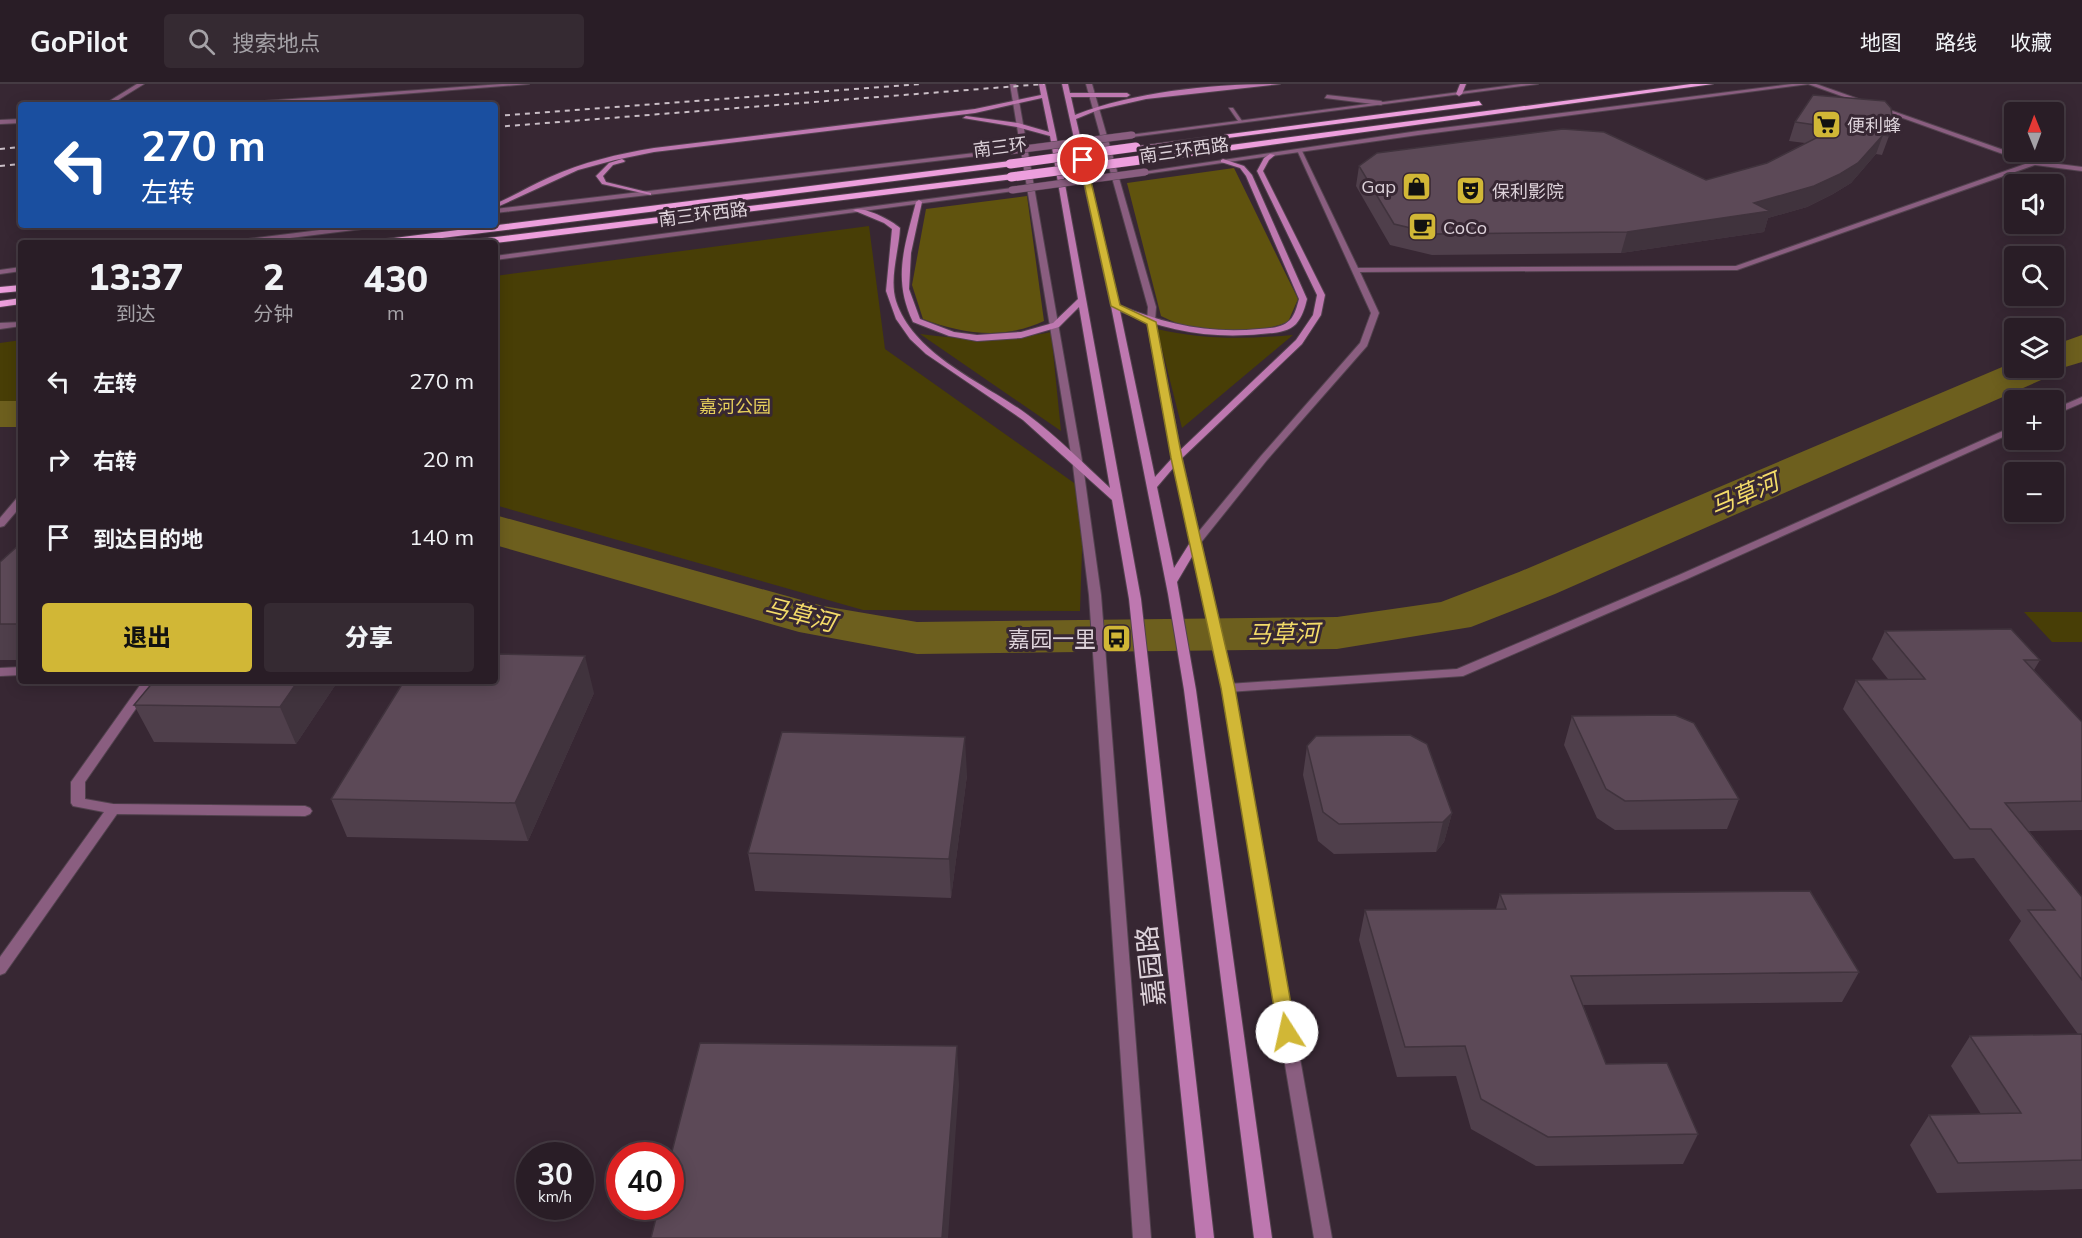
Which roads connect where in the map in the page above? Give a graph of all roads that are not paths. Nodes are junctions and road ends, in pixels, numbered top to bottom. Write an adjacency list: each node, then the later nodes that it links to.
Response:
1 (141, 84): 18 (street)
2 (526, 84): 19 (street)
3 (1013, 84): 21 (street)
4 (1042, 84): 15 (main road, 嘉园路)
5 (1065, 84): 14 (main road)
6 (1089, 84): 16 (street)
7 (1252, 84): 16 (main road)
8 (1277, 84): 24 (main road)
9 (1463, 84): 13 (main road)
10 (1535, 84): 13 (street, 南三环西路)
11 (1708, 84): 22 (highway, 南三环)
12 (1809, 84): 31 (street, 南三环西路); 36 (street)
13 (1459, 94): 23 (street, 南三环西路)
14 (1068, 95): 16 (main road); 26 (main road)
15 (1044, 96): 21 (main road); 32 (main road, 嘉园路)
16 (1092, 96): 24 (street)
17 (1327, 97): 23 (street)
18 (111, 102)
19 (277, 102)
20 (1486, 102): 44 (highway, 南三环, bridge)
21 (1015, 103): 30 (street); 40 (main road)
22 (1569, 103): 31 (highway); 48 (highway, 南三环, bridge)
23 (1381, 104): 28 (street, 南三环西路)
24 (1095, 108): 26 (main road); 59 (street)
25 (1231, 109): 28 (street)
26 (1073, 118): 58 (main road)
27 (18, 120): 29 (street)
28 (1240, 120): 38 (street, 南三环西路, bridge)
29 (0, 122)
30 (1018, 125): 32 (main road); 38 (main road); 61 (street)
31 (1418, 134): 33 (street, 南三环西路)
32 (1053, 135): 56 (main road, 嘉园路)
33 (1299, 151): 34 (street, 南三环西路); 51 (street)
34 (1272, 155): 35 (street, 南三环西路); 66 (main road)
35 (1223, 161): 39 (street, 南三环西路, bridge); 59 (main road)
36 (2034, 163): 37 (street); 51 (street)
37 (2082, 169)
38 (649, 194): 41 (street, 南三环西路)
39 (919, 202): 42 (street, 南三环西路); 61 (main road)
40 (498, 208)
41 (498, 209)
42 (857, 210): 49 (street, 南三环西路); 67 (main road)
43 (354, 228): 46 (street)
44 (498, 228)
45 (498, 228): 47 (highway, 南三环, bridge)
46 (256, 240)
47 (402, 240)
48 (496, 240)
49 (498, 258)
50 (18, 269): 52 (street)
51 (1356, 270): 72 (street)
52 (0, 272)
53 (18, 288): 54 (highway)
54 (0, 290)
55 (18, 301): 57 (highway)
56 (1081, 301): 61 (main road); 69 (main road, 嘉园路)
57 (0, 304)
58 (1115, 306): 59 (main road); 68 (main road)
59 (1151, 322): 66 (street)
60 (18, 324): 62 (street)
61 (1056, 325): 67 (street)
62 (0, 326)
63 (2082, 400): 64 (street)
64 (2064, 408)
65 (2004, 433): 77 (street)
66 (1177, 458): 68 (main road); 72 (street)
67 (1078, 466): 69 (main road); 81 (street)
68 (1151, 488): 73 (main road)
69 (1118, 500): 82 (main road, 嘉园路)
70 (18, 503): 71 (street)
71 (0, 524)
72 (1195, 543): 73 (main road); 77 (street)
73 (1172, 581): 83 (main road)
74 (18, 671): 75 (street)
75 (0, 672)
76 (147, 684): 78 (street)
77 (1228, 688): 84 (street)
78 (113, 809): 79 (street); 80 (street)
79 (305, 811)
80 (0, 969)
81 (1142, 1238)
82 (1205, 1238)
83 (1263, 1238)
84 (1323, 1238)

